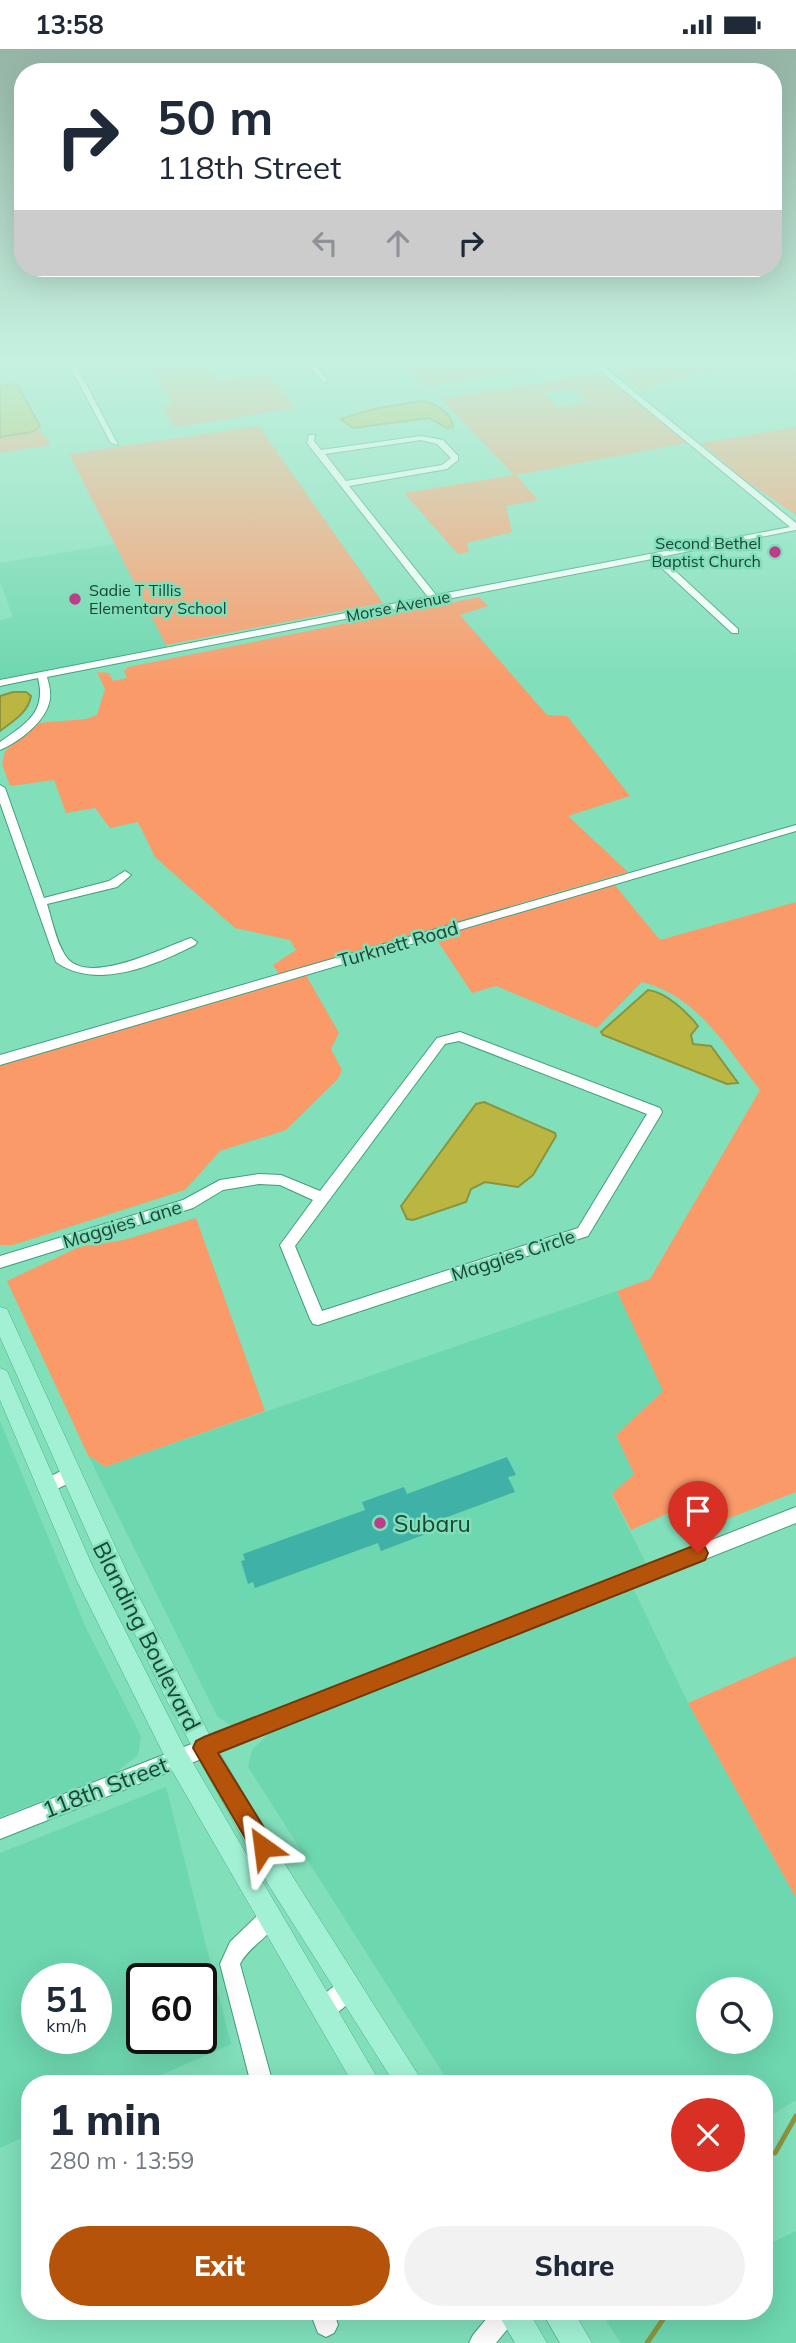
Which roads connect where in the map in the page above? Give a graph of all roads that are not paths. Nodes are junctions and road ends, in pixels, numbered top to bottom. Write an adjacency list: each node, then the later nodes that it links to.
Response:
1 (333, 470): 4 (street)
2 (428, 470): 4 (street)
3 (726, 470): 5 (street)
4 (344, 484): 7 (street)
5 (796, 527): 6 (street, Morse Avenue)
6 (654, 556): 7 (street, Morse Avenue); 8 (street)
7 (434, 599): 9 (street, Morse Avenue)
8 (735, 631)
9 (42, 675): 10 (street, Morse Avenue); 11 (street)
10 (0, 684)
11 (0, 747)
12 (0, 788): 15 (street)
13 (796, 828): 17 (street, Turknett Road)
14 (125, 875): 15 (street)
15 (41, 902): 16 (street)
16 (191, 943)
17 (0, 1060)
18 (321, 1197): 18 (street, Maggies Circle); 19 (street, Maggies Lane)
19 (0, 1262)
20 (0, 1315): 22 (main road, Blanding Boulevard)
21 (0, 1377): 23 (main road, Blanding Boulevard)
22 (69, 1475): 23 (street); 25 (main road, Blanding Boulevard)
23 (47, 1486): 26 (main road, Blanding Boulevard)
24 (796, 1515): 25 (street, 118th Street)
25 (204, 1748): 26 (street, 118th Street); 29 (main road, Blanding Boulevard)
26 (178, 1759): 27 (street, 118th Street); 28 (main road, Blanding Boulevard)
27 (0, 1829)
28 (269, 1918): 30 (main road, Blanding Boulevard); 31 (street)
29 (348, 1989): 30 (street); 33 (main road, Blanding Boulevard)
30 (323, 2010): 32 (main road, Blanding Boulevard)
31 (260, 2075)
32 (363, 2075)
33 (405, 2075)
34 (500, 2320): 37 (street)
35 (517, 2320): 38 (main road)
36 (562, 2320): 39 (main road)
37 (481, 2343)
38 (532, 2343)
39 (577, 2343)

